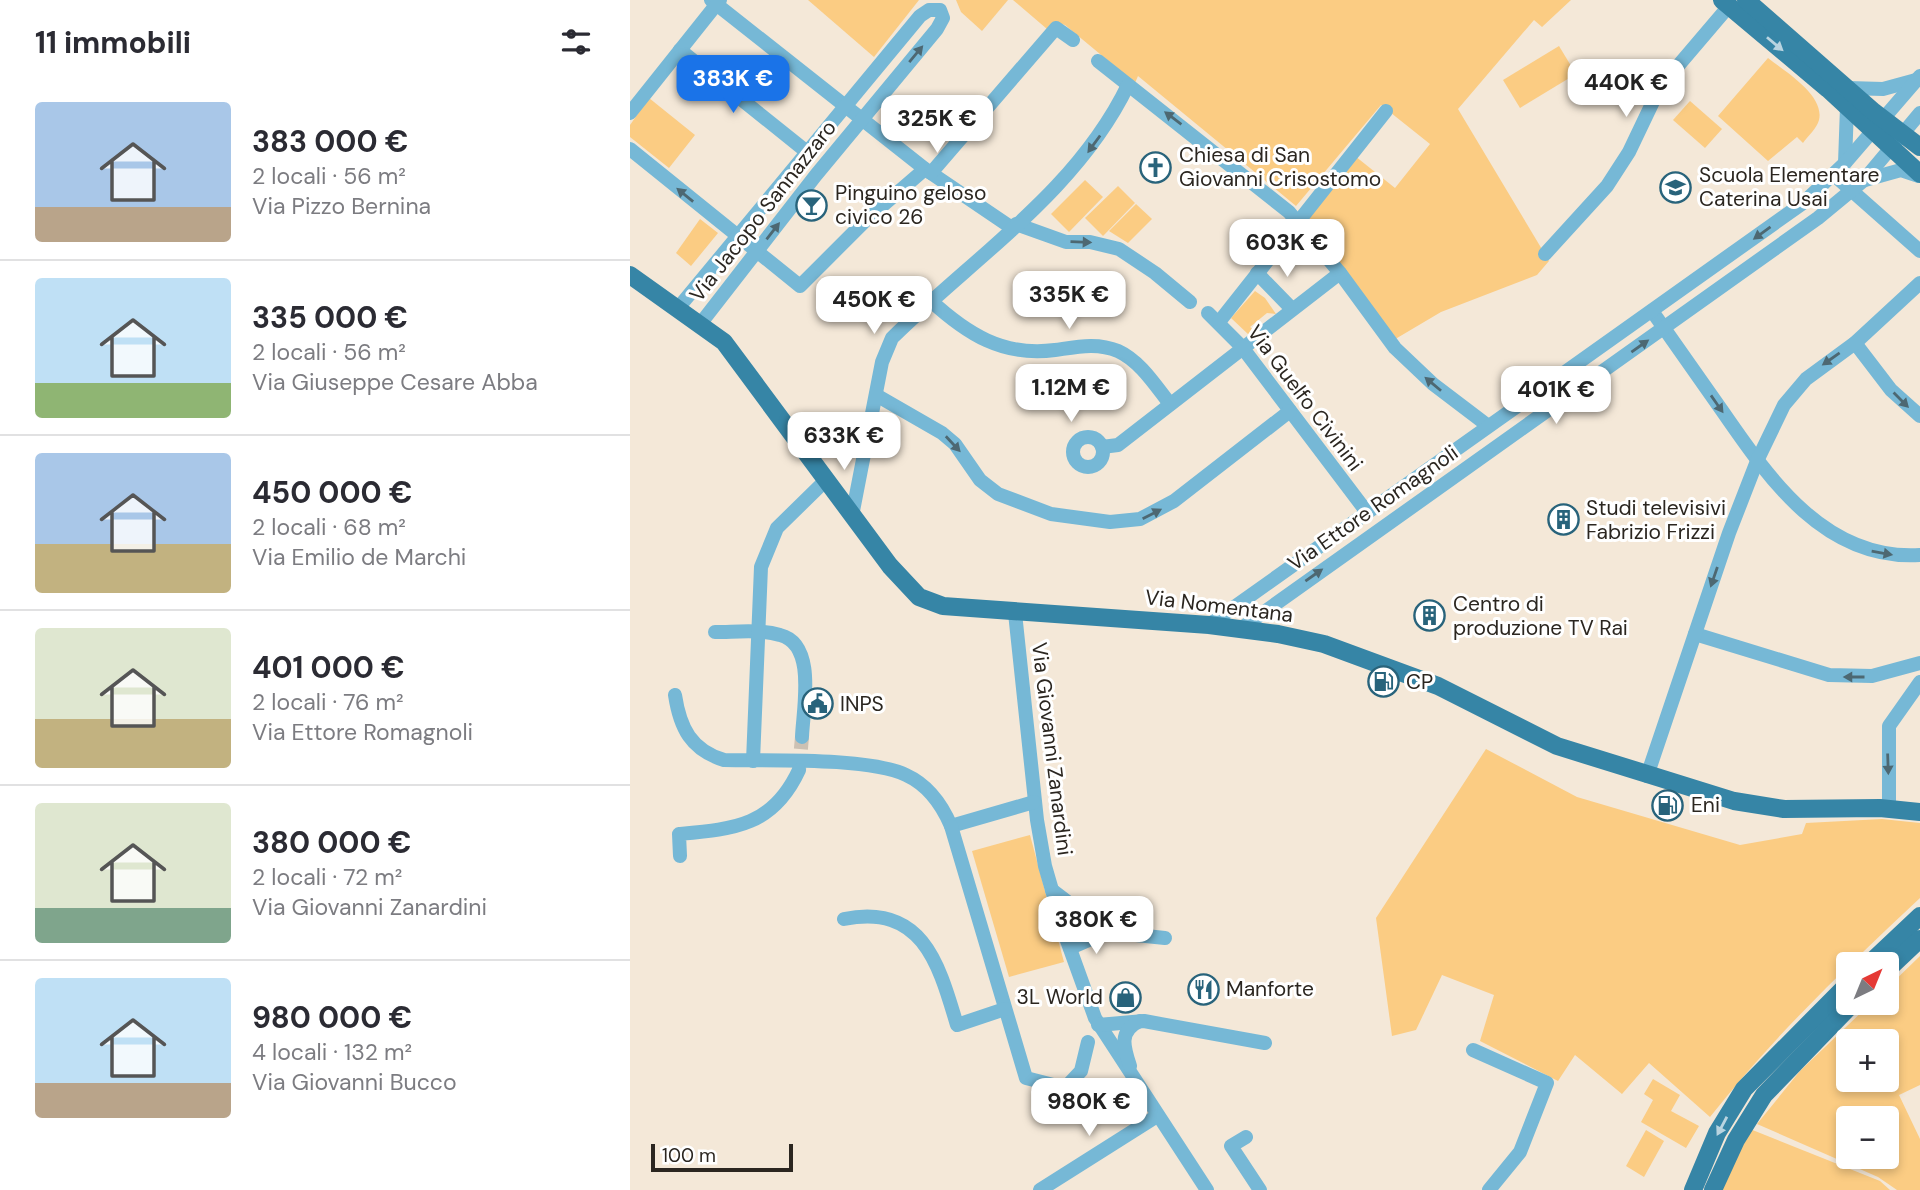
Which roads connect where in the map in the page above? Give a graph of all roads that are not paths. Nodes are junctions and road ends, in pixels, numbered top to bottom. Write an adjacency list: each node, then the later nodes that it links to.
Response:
1 (1746, 0): 9 (main road)
2 (716, 2): 5 (street); 10 (street)
3 (1726, 3): 11 (main road, one-way to 11); 32 (street)
4 (1073, 40): 23 (street)
5 (680, 50): 13 (street); 20 (street)
6 (1098, 61): 8 (street)
7 (1919, 78): 9 (street); 16 (street, Via Ettore Romagnoli)
8 (1128, 85): 27 (street, one-way to 8); 28 (street, one-way to 28)
9 (1848, 88): 16 (main road)
10 (845, 107): 15 (street); 15 (street, Via Jacopo Sannazzaro, one-way to 10); 20 (street, Via Jacopo Sannazzaro)
11 (1847, 107): 16 (main road); 21 (street)
12 (1386, 111): 27 (street)
13 (630, 113)
14 (1920, 113): 17 (street, Via Ettore Romagnoli)
15 (862, 120): 23 (street); 31 (street, Via Jacopo Sannazzaro, one-way to 15)
16 (1878, 125): 17 (main road); 21 (street, Via Ettore Romagnoli)
17 (1898, 142): 18 (main road); 22 (main road); 25 (street, Via Ettore Romagnoli)
18 (1920, 147)
19 (630, 149): 29 (street, one-way to 19)
20 (807, 152): 29 (street, Via Jacopo Sannazzaro)
21 (1845, 163): 24 (street, Via Ettore Romagnoli)
22 (1918, 169): 25 (street)
23 (928, 171): 28 (street); 31 (street)
24 (1834, 175): 26 (street); 33 (street, Via Ettore Romagnoli, one-way to 33)
25 (1864, 180): 26 (street, Via Ettore Romagnoli)
26 (1851, 192): 30 (street); 37 (street, Via Ettore Romagnoli)
27 (1299, 223): 34 (street); 35 (street)
28 (1014, 226): 39 (street); 40 (street, one-way to 40)
29 (738, 238): 31 (street); 41 (street, Via Jacopo Sannazzaro)
30 (1920, 251)
31 (757, 252): 44 (street, Via Jacopo Sannazzaro)
32 (1545, 254)
33 (1717, 265): 37 (street); 43 (street, Via Ettore Romagnoli)
34 (1257, 273): 42 (street); 47 (street, Via Guelfo Civinini)
35 (1340, 273): 42 (street); 56 (street, one-way to 35)
36 (630, 275): 41 (main road, Via Nomentana)
37 (1729, 282): 45 (street, Via Ettore Romagnoli)
38 (1920, 283): 46 (street)
39 (930, 300): 51 (street); 52 (street)
40 (1191, 302)
41 (679, 307): 44 (main road, Via Nomentana)
42 (1292, 309): 47 (street)
43 (1652, 311): 45 (street); 48 (street, Via Ettore Romagnoli)
44 (701, 323): 61 (main road, Via Nomentana)
45 (1664, 328): 49 (street, Via Ettore Romagnoli, one-way to 45); 59 (street, one-way to 59)
46 (1855, 342): 55 (street, one-way to 55); 59 (street, one-way to 59)
47 (1242, 347): 52 (street); 54 (street, Via Guelfo Civinini)
48 (1583, 358): 49 (street); 50 (street, Via Ettore Romagnoli)
49 (1597, 376): 53 (street, Via Ettore Romagnoli)
50 (1534, 392): 53 (street); 56 (street, Via Ettore Romagnoli)
51 (876, 395): 54 (street, one-way to 54); 63 (street)
52 (1170, 404): 57 (street)
53 (1555, 406): 60 (street, Via Ettore Romagnoli)
54 (1290, 411): 62 (street, Via Guelfo Civinini)
55 (1920, 416)
56 (1488, 425): 58 (street, Via Ettore Romagnoli)
57 (1102, 447)
58 (1458, 447): 60 (street); 62 (street, Via Ettore Romagnoli)
59 (1757, 461): 64 (street, one-way to 64); 71 (street, one-way to 71)
60 (1470, 465): 68 (street, Via Ettore Romagnoli, one-way to 60)
61 (826, 480): 63 (main road, Via Nomentana); 70 (street)
62 (1366, 511): 65 (street, Via Ettore Romagnoli)
63 (852, 516): 66 (main road, Via Nomentana)
64 (1920, 555)
65 (1239, 602): 67 (street, Via Ettore Romagnoli); 68 (street)
66 (1015, 612): 67 (main road, Via Nomentana); 79 (street, Via Giovanni Zanardini)
67 (1209, 625): 68 (main road, Via Nomentana)
68 (1245, 625): 78 (main road, Via Nomentana)
69 (715, 632): 70 (street)
70 (760, 633): 75 (street); 76 (street)
71 (1695, 634): 72 (street, one-way to 71); 78 (street)
72 (1920, 663)
73 (1920, 682): 80 (street, one-way to 80)
74 (675, 695): 76 (street)
75 (802, 737)
76 (753, 761): 82 (street)
77 (799, 770): 83 (street)
78 (1647, 776): 80 (main road, Via Nomentana)
79 (1034, 802): 82 (street); 84 (street, Via Giovanni Zanardini)
80 (1889, 809): 81 (main road, Via Nomentana)
81 (1920, 812)
82 (951, 826): 94 (street)
83 (680, 856)
84 (1052, 890): 87 (street); 90 (street, Via Giovanni Zanardini)
85 (1920, 916): 91 (main road)
86 (844, 919): 94 (street)
87 (1107, 932): 88 (street); 90 (street)
88 (1165, 938)
89 (1920, 939): 92 (main road)
90 (1070, 948): 97 (street, Via Giovanni Zanardini)
91 (1882, 952)
92 (1899, 959)
93 (1836, 995): 98 (main road)
94 (1005, 1009): 99 (street)
95 (1841, 1015): 102 (main road)
96 (1141, 1021): 97 (street); 100 (street); 103 (street)
97 (1098, 1025): 103 (street, Via Giovanni Zanardini)
98 (1793, 1036): 102 (street); 105 (main road)
99 (1088, 1042)
100 (1265, 1043)
101 (1473, 1050): 111 (street)
102 (1795, 1060): 104 (main road)
103 (1137, 1087): 106 (street, Via Giovanni Zanardini)
104 (1768, 1090): 105 (street); 113 (main road)
105 (1735, 1102): 112 (main road, one-way to 112)
106 (1157, 1116): 108 (street); 109 (street, Via Giovanni Zanardini)
107 (1246, 1137): 110 (street)
108 (1040, 1190)
109 (1207, 1190)
110 (1260, 1190)
111 (1489, 1190)
112 (1693, 1190)
113 (1713, 1190)

